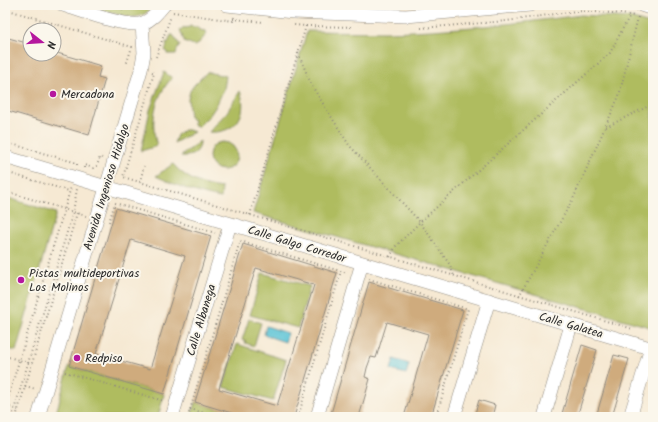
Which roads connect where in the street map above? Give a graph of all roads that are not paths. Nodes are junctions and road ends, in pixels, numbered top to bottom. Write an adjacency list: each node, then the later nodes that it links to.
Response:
1 (63, 5): 7 (street)
2 (164, 5): 7 (street)
3 (228, 5): 4 (street)
4 (530, 5)
5 (641, 5): 6 (street)
6 (653, 9)
7 (142, 24): 9 (street, Avenida Ingenioso Hidalgo)
8 (5, 157): 9 (street, Calle Galgo Corredor)
9 (106, 186): 10 (street, Calle Galgo Corredor); 15 (street, Avenida Ingenioso Hidalgo)
10 (230, 224): 11 (street, Calle Galgo Corredor); 16 (street, Calle Albanega)
11 (362, 263): 12 (street, Calle Galgo Corredor); 17 (street)
12 (489, 300): 13 (street, Calle Galatea); 18 (street)
13 (571, 325): 14 (street, Calle Galatea); 19 (street)
14 (652, 349): 20 (street)
15 (38, 417)
16 (172, 417)
17 (317, 417)
18 (454, 417)
19 (544, 417)
20 (630, 417)

